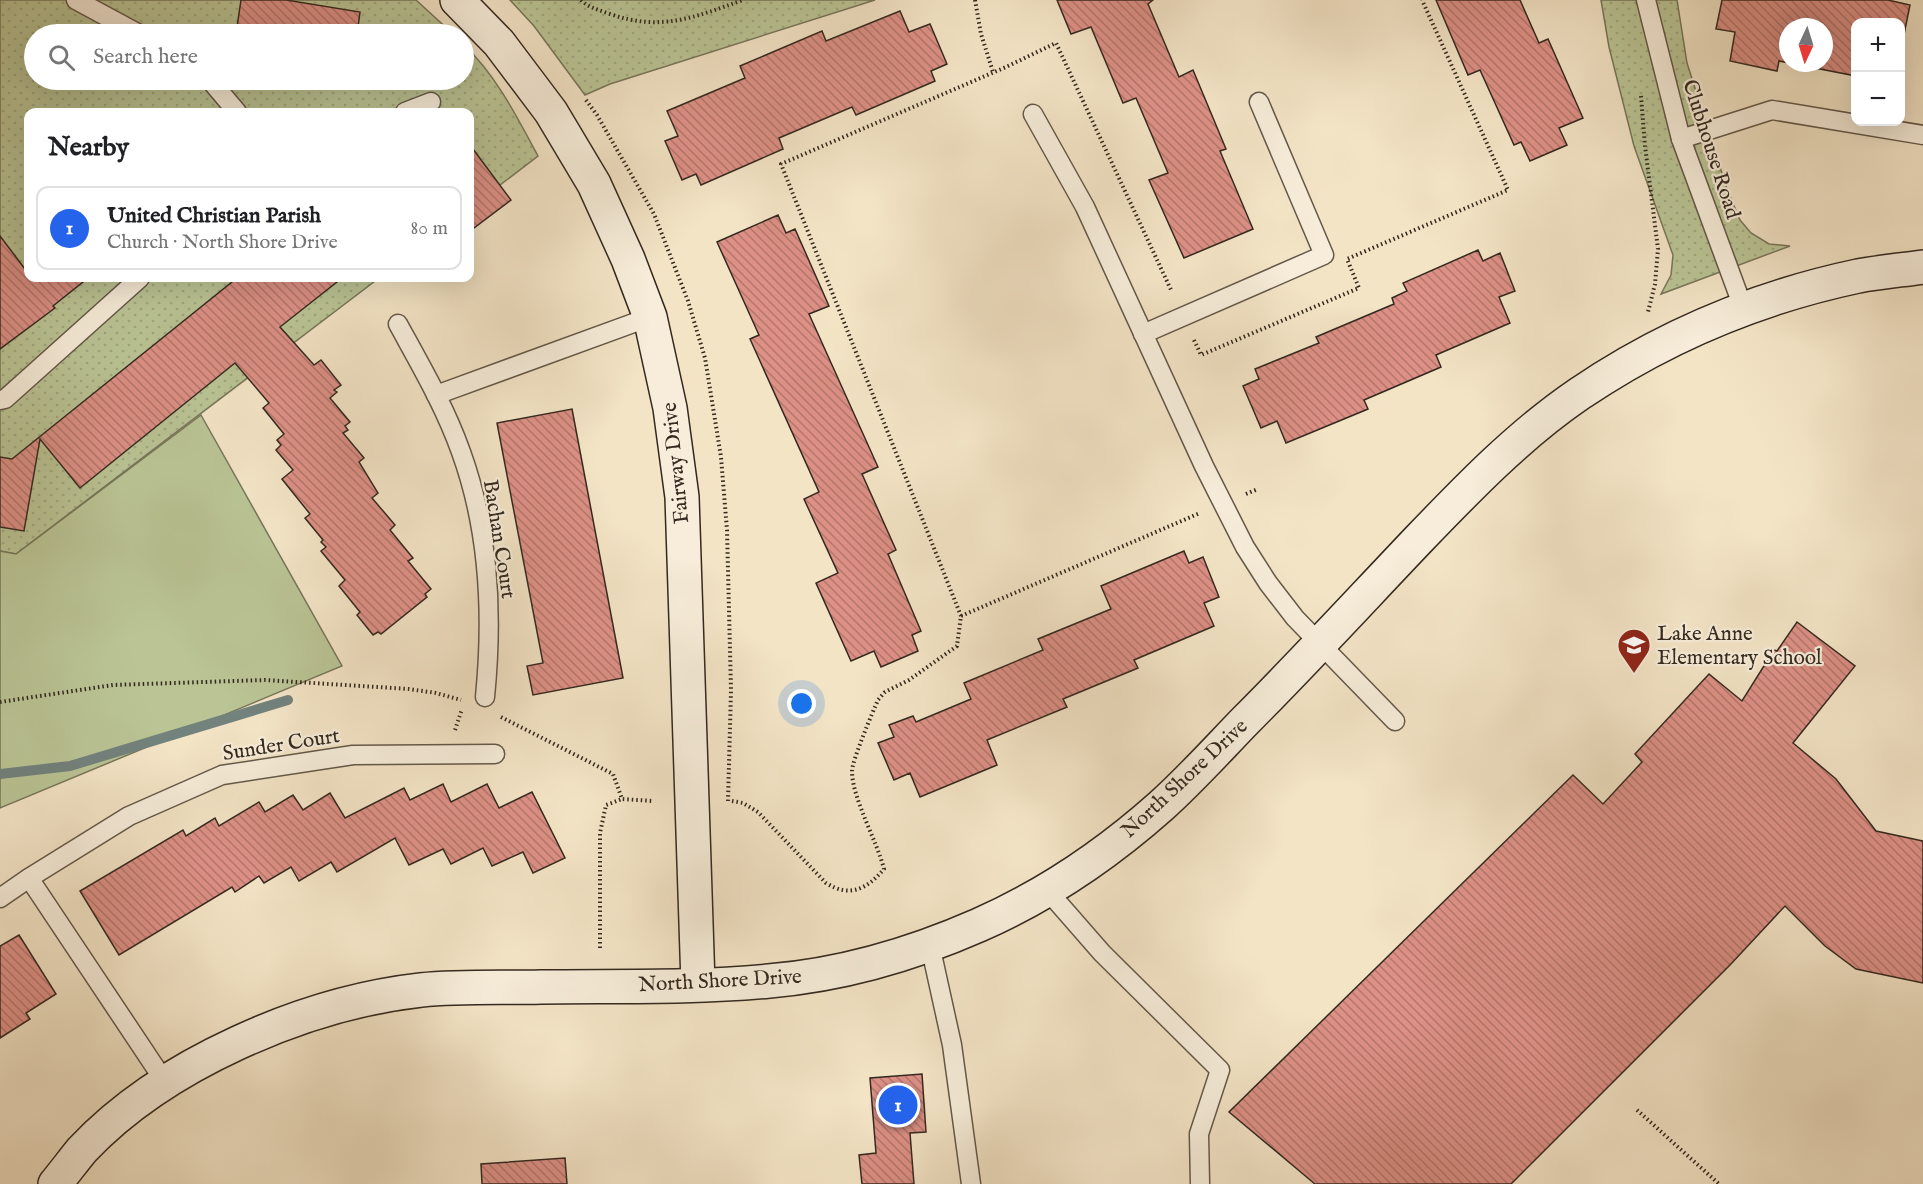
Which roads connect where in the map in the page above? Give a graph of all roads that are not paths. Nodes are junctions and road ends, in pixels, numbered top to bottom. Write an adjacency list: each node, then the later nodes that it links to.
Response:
1 (76, 0): 4 (lane)
2 (458, 0): 16 (street, Fairway Drive)
3 (1646, 0): 12 (lane, Clubhouse Road)
4 (120, 24)
5 (218, 90): 8 (lane)
6 (431, 102): 9 (lane)
7 (1259, 102): 18 (lane)
8 (234, 108)
9 (415, 108)
10 (1033, 114): 18 (lane)
11 (1923, 135): 12 (lane)
12 (1681, 139): 15 (lane, Clubhouse Road)
13 (1923, 267): 15 (street, North Shore Drive)
14 (136, 282): 20 (lane)
15 (1744, 310): 21 (street, North Shore Drive)
16 (650, 317): 19 (lane); 29 (street, Fairway Drive)
17 (398, 324): 19 (lane, Bachan Court)
18 (1143, 334): 21 (lane)
19 (436, 395): 22 (lane, Bachan Court)
20 (0, 400)
21 (1320, 646): 23 (lane); 26 (street, North Shore Drive)
22 (485, 697)
23 (1395, 721)
24 (495, 754): 25 (lane, Sunder Court)
25 (29, 878): 27 (lane, Sunder Court); 30 (lane)
26 (1047, 890): 28 (street, North Shore Drive); 33 (lane)
27 (0, 898)
28 (930, 945): 29 (street, North Shore Drive); 32 (lane)
29 (698, 984): 30 (street, North Shore Drive)
30 (165, 1082): 31 (street, North Shore Drive)
31 (55, 1184)
32 (971, 1184)
33 (1200, 1184)

